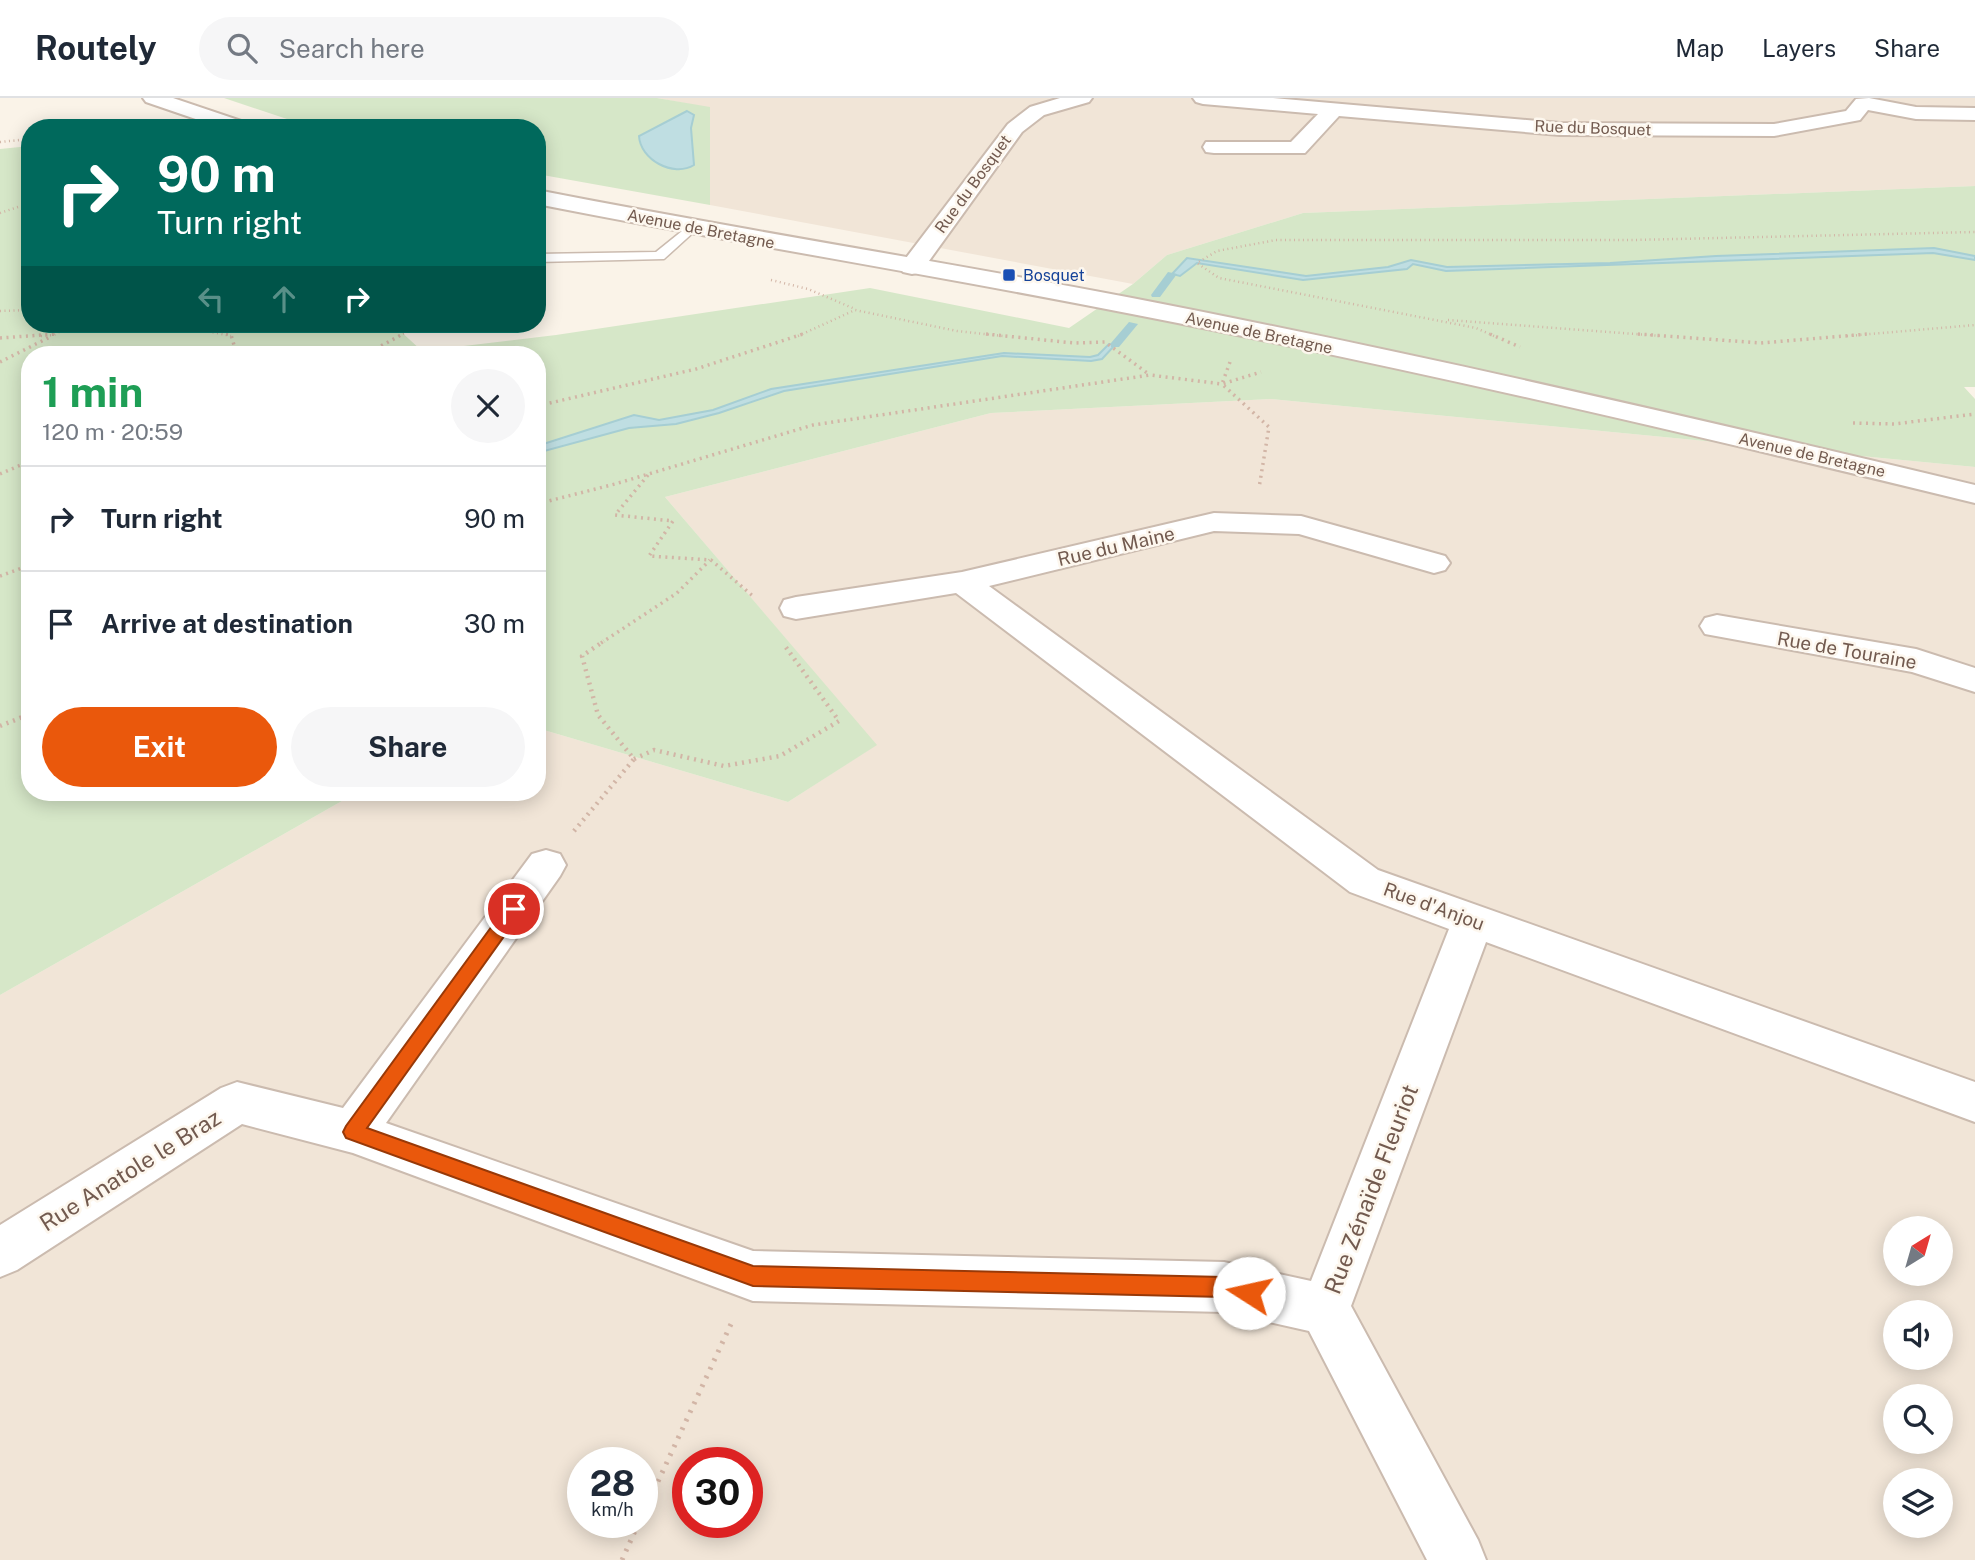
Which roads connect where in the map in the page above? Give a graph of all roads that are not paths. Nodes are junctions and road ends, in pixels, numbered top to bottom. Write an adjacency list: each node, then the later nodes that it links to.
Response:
1 (153, 98): 9 (street)
2 (1082, 98): 14 (street, Rue du Bosquet)
3 (1203, 98): 4 (street, Rue du Bosquet)
4 (1282, 101): 7 (street, Rue du Bosquet)
5 (1865, 101): 6 (street, Rue du Bosquet); 8 (street, Rue du Bosquet)
6 (1384, 106): 7 (street, Rue du Bosquet)
7 (1334, 109): 10 (street)
8 (1975, 114)
9 (216, 119)
10 (1213, 147)
11 (546, 199): 12 (street, Avenue de Bretagne)
12 (692, 228): 13 (lane); 14 (street, Avenue de Bretagne)
13 (546, 258)
14 (912, 267): 15 (street, Avenue de Bretagne)
15 (1975, 494)
16 (1434, 563): 17 (street, Rue du Maine)
17 (962, 582): 18 (street, Rue du Maine); 22 (street, Rue d'Anjou)
18 (796, 608)
19 (1717, 626): 20 (street, Rue de Touraine)
20 (1975, 680)
21 (546, 864): 24 (street)
22 (1473, 921): 23 (street, Rue d'Anjou); 26 (street, Rue Zénaïde Fleuriot)
23 (1975, 1102)
24 (353, 1132): 25 (street, Rue Anatole le Braz); 26 (street, Rue Anatole le Braz)
25 (0, 1253)
26 (1325, 1309): 27 (street, Rue Zénaïde Fleuriot)
27 (1458, 1560)

